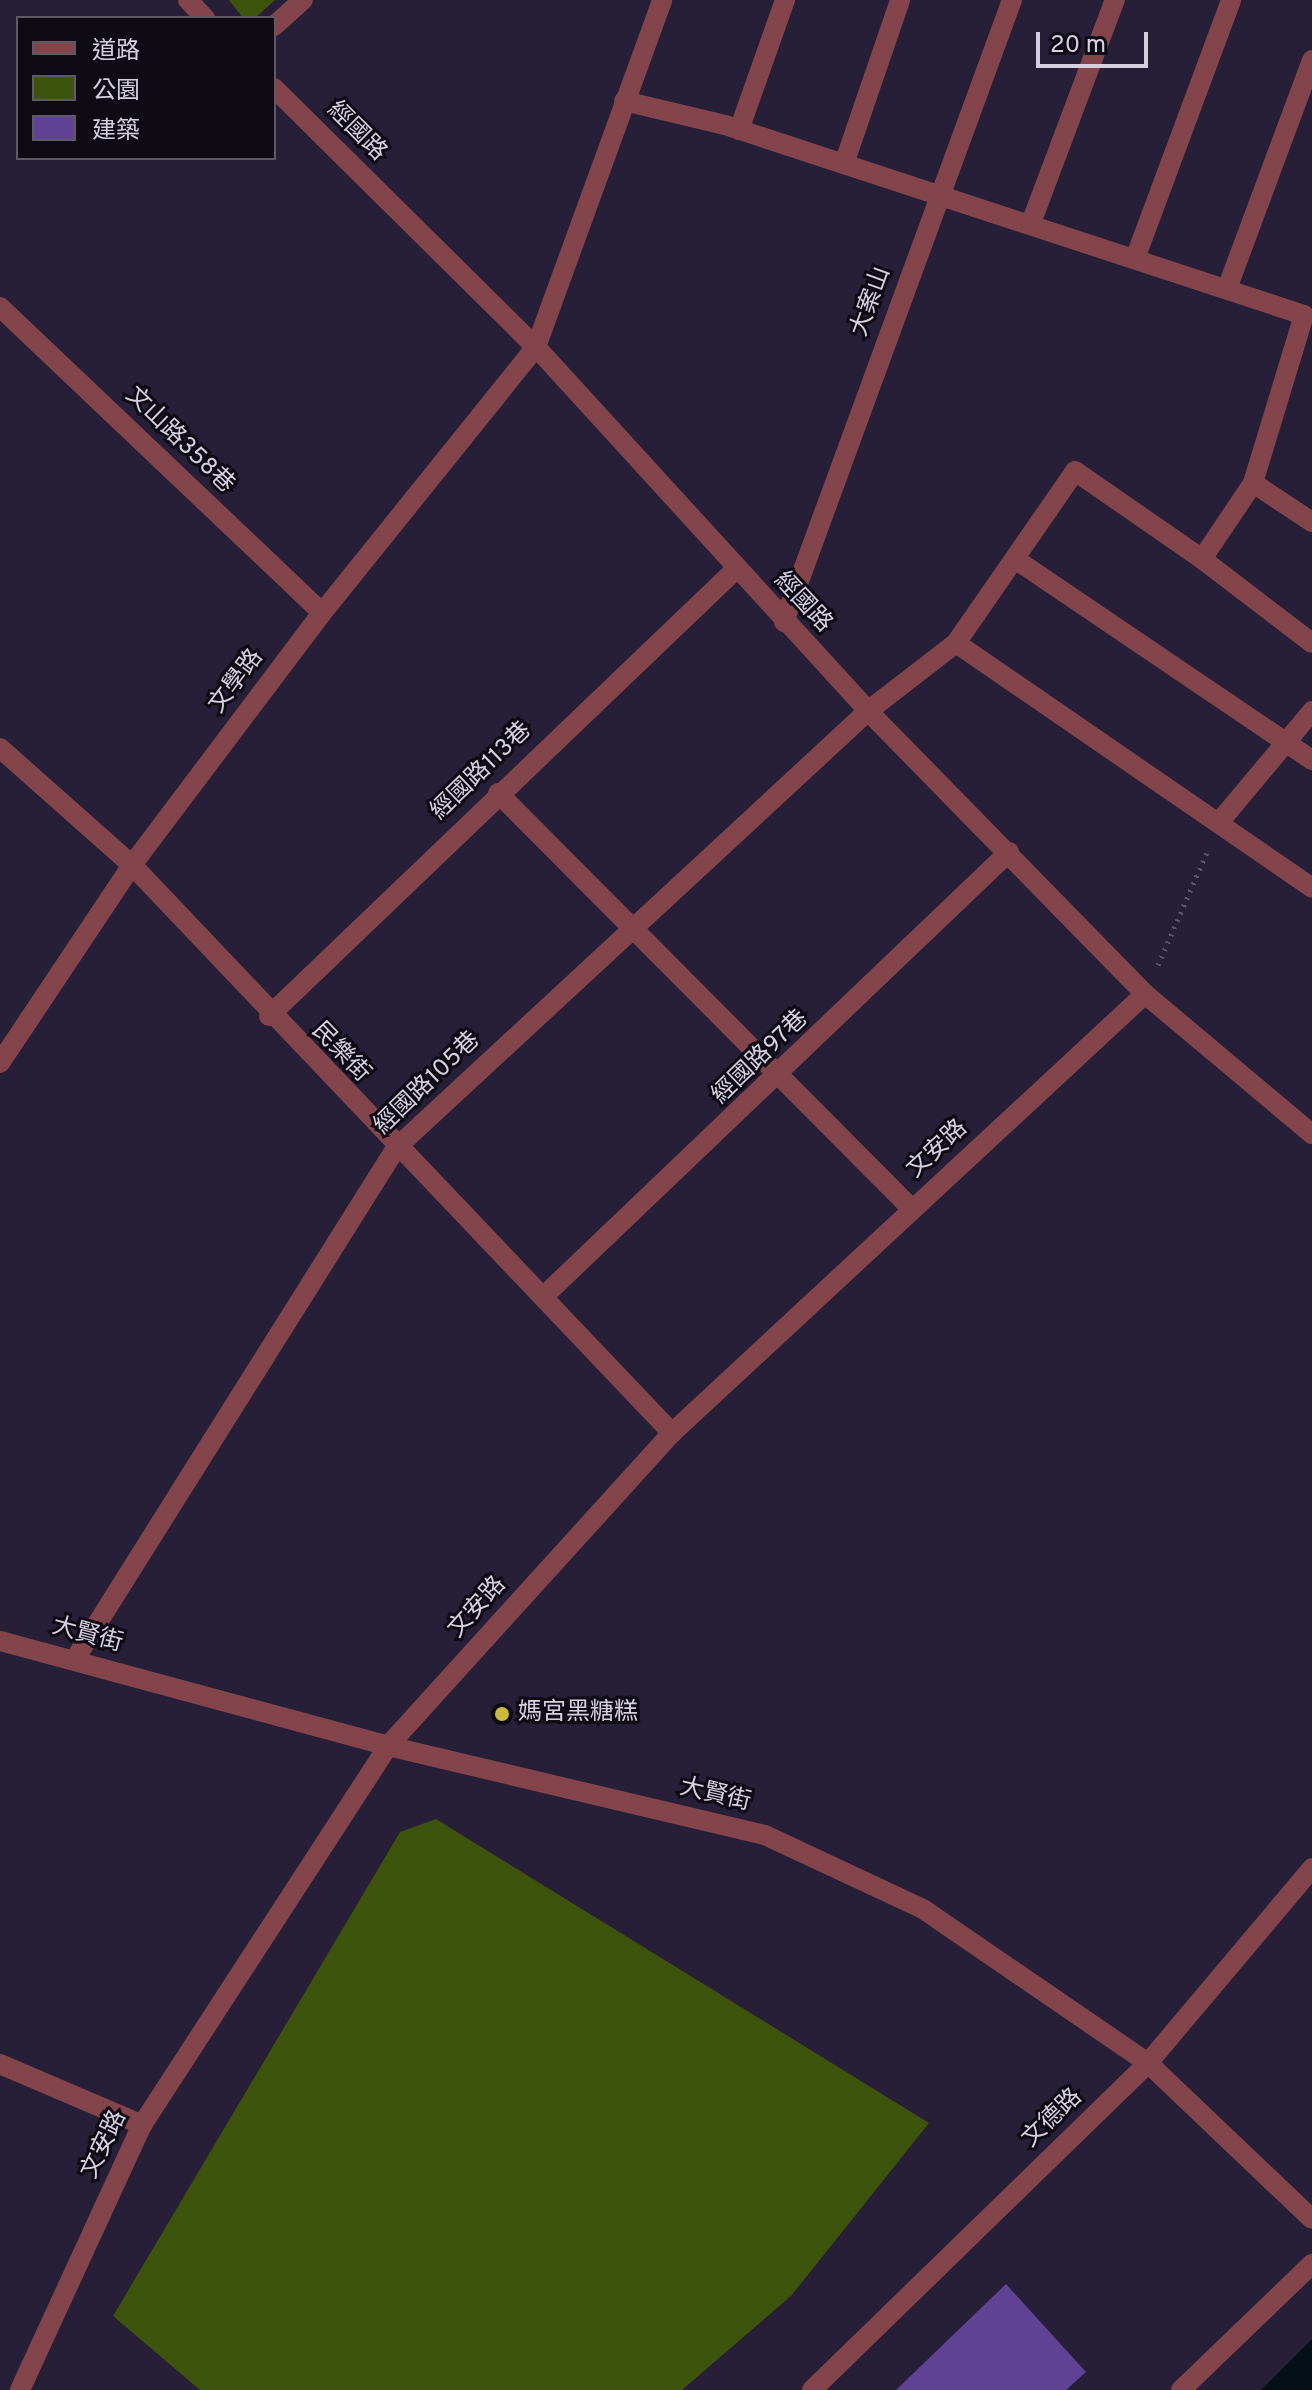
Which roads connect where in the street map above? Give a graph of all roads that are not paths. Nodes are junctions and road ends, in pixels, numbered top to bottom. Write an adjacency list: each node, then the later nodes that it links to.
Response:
1 (188, 0): 9 (street)
2 (303, 0): 10 (street)
3 (662, 0): 13 (street)
4 (785, 0): 14 (street)
5 (900, 0): 15 (street)
6 (1012, 0): 16 (street, 大案山)
7 (1115, 0): 17 (street)
8 (1231, 0): 18 (street)
9 (203, 16)
10 (276, 24)
11 (1312, 60): 19 (street)
12 (276, 90): 21 (street, 經國路)
13 (624, 101): 14 (street); 21 (street)
14 (739, 130): 15 (street)
15 (844, 164): 16 (street)
16 (938, 193): 17 (street); 28 (street, 大案山)
17 (1031, 223): 18 (street)
18 (1136, 256): 19 (street)
19 (1228, 286): 22 (street)
20 (0, 307): 27 (street, 文山路358巷)
21 (536, 347): 26 (street, 經國路); 27 (street, 文學路)
22 (1253, 483): 23 (street); 24 (street)
23 (1312, 522)
24 (1202, 559): 25 (street, 經國路105巷); 30 (street)
25 (1018, 561): 29 (street, 經國路105巷); 33 (street)
26 (735, 570): 28 (street, 經國路); 36 (street, 經國路113巷)
27 (322, 613): 39 (street, 文學路)
28 (784, 622): 31 (street, 經國路)
29 (956, 643): 31 (street, 經國路105巷); 37 (street)
30 (1312, 643)
31 (868, 711): 38 (street, 經國路); 41 (street, 經國路105巷)
32 (1312, 711): 33 (street)
33 (1286, 744): 35 (street); 37 (street)
34 (0, 748): 39 (street, 民樂街)
35 (1312, 760)
36 (498, 793): 41 (street); 43 (street, 經國路113巷)
37 (1221, 820): 40 (street)
38 (1009, 852): 42 (street, 經國路); 45 (street, 經國路97巷)
39 (132, 865): 43 (street, 民樂街); 44 (street, 文學路)
40 (1312, 888)
41 (631, 928): 45 (street); 47 (street, 經國路105巷)
42 (1145, 994): 46 (street, 經國路); 48 (street, 文安路)
43 (269, 1016): 47 (street, 民樂街)
44 (0, 1063)
45 (782, 1076): 48 (street); 49 (street, 經國路97巷)
46 (1312, 1134)
47 (396, 1148): 49 (street, 民樂街); 52 (street, 經國路105巷)
48 (912, 1209): 50 (street, 文安路)
49 (544, 1296): 50 (street, 民樂街)
50 (672, 1433): 53 (street, 文安路)
51 (0, 1641): 52 (street, 大賢街)
52 (75, 1659): 53 (street, 大賢街)
53 (388, 1746): 55 (street, 大賢街); 57 (street, 文安路)
54 (1312, 1868): 55 (street, 文德路)
55 (1148, 2063): 58 (street, 大賢街); 61 (street, 文德路)
56 (0, 2064): 57 (street)
57 (142, 2125): 60 (street, 文安路)
58 (1312, 2219)
59 (1312, 2264): 62 (street)
60 (20, 2390)
61 (812, 2390)
62 (1181, 2390)

